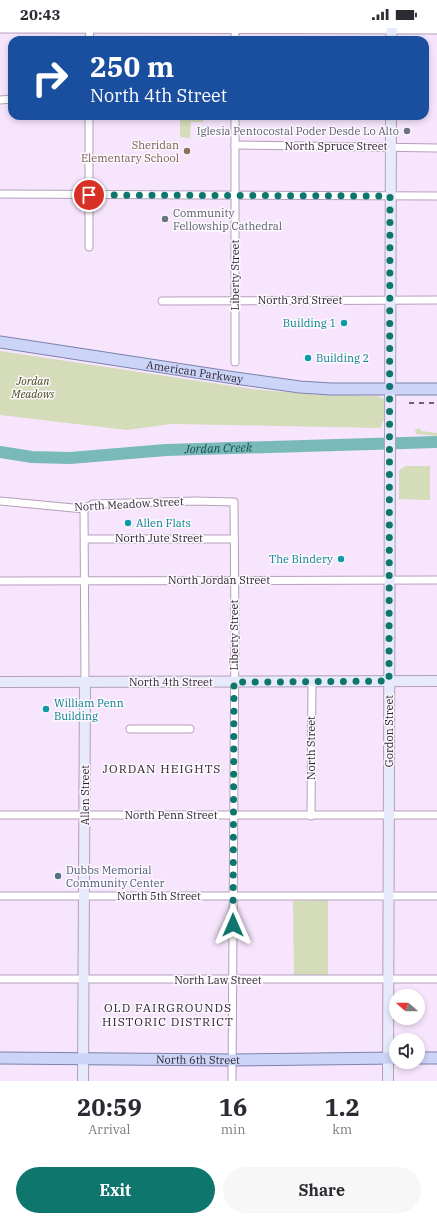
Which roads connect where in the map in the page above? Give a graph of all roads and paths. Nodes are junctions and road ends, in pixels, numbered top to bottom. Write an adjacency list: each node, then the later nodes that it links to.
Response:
1 (0, 29): 2 (street)
2 (90, 29): 3 (street)
3 (236, 29): 5 (street)
4 (437, 30): 5 (street)
5 (392, 32)
6 (89, 120): 13 (street)
7 (236, 120): 9 (street, Liberty Street)
8 (391, 120): 10 (street, Gordon Street)
9 (235, 145): 10 (street, North Spruce Street); 14 (street, Liberty Street)
10 (391, 146): 11 (street, North Spruce Street); 15 (street, Gordon Street)
11 (437, 148)
12 (0, 194): 13 (street)
13 (89, 195): 14 (street); 17 (street)
14 (235, 195): 15 (street); 19 (street, Liberty Street)
15 (390, 196): 16 (street); 18 (street, Gordon Street)
16 (437, 196)
17 (89, 248)
18 (390, 299): 19 (street, North 3rd Street); 20 (street, North 3rd Street); 24 (street, Gordon Street)
19 (234, 300): 21 (street, North 3rd Street); 23 (street, Liberty Street)
20 (437, 300)
21 (162, 301)
22 (0, 342): 24 (main road, American Parkway)
23 (235, 362)
24 (390, 389): 25 (main road, American Parkway); 32 (street, Gordon Street)
25 (437, 389)
26 (0, 501): 28 (street, North Meadow Street)
27 (234, 502): 28 (street, North Meadow Street); 30 (street, Liberty Street)
28 (84, 509): 29 (street, Allen Street)
29 (84, 539): 30 (street, North Jute Street); 35 (street, Allen Street)
30 (234, 539): 31 (street, Liberty Street)
31 (234, 580): 32 (street, North Jordan Street); 35 (street, North Jordan Street); 41 (street, Liberty Street)
32 (390, 580): 33 (street, North Jordan Street); 37 (street, Gordon Street)
33 (437, 580)
34 (0, 581): 35 (street, North Jordan Street)
35 (85, 581): 40 (street, Allen Street)
36 (312, 681): 37 (street, North 4th Street); 41 (street, North 4th Street); 48 (street, North Street)
37 (389, 681): 38 (street, North 4th Street); 49 (street, Gordon Street)
38 (437, 681)
39 (0, 682): 40 (street, North 4th Street)
40 (85, 682): 41 (street, North 4th Street); 45 (street, Allen Street)
41 (234, 682): 46 (street, Liberty Street)
42 (130, 729): 43 (street)
43 (190, 729)
44 (0, 814): 45 (street, North Penn Street)
45 (84, 815): 46 (street, North Penn Street); 51 (street, Allen Street)
46 (234, 815): 48 (street, North Penn Street); 52 (street, Liberty Street)
47 (437, 815): 49 (street, North Penn Street)
48 (311, 816): 49 (street, North Penn Street)
49 (389, 816): 53 (street, Gordon Street)
50 (0, 896): 51 (street, North 5th Street)
51 (84, 896): 52 (street, North 5th Street); 55 (street, Allen Street)
52 (233, 896): 53 (street, North 5th Street); 59 (street, Liberty Street)
53 (389, 896): 54 (street, North 5th Street); 56 (street, Gordon Street)
54 (437, 896)
55 (83, 979): 58 (street, North Law Street); 59 (street, North Law Street); 65 (street, Allen Street)
56 (389, 979): 57 (street, North Law Street); 59 (street, North Law Street); 60 (street, Gordon Street)
57 (437, 979)
58 (0, 980)
59 (232, 980): 66 (street, Liberty Street)
60 (391, 1033)
61 (0, 1058): 65 (main road, North 6th Street)
62 (389, 1058): 66 (main road, North 6th Street)
63 (425, 1058): 64 (main road)
64 (437, 1058)
65 (83, 1059): 66 (main road, North 6th Street); 68 (street, Allen Street)
66 (232, 1060): 69 (street, Liberty Street)
67 (390, 1069): 70 (street, Gordon Street)
68 (83, 1081)
69 (232, 1081)
70 (388, 1081)

